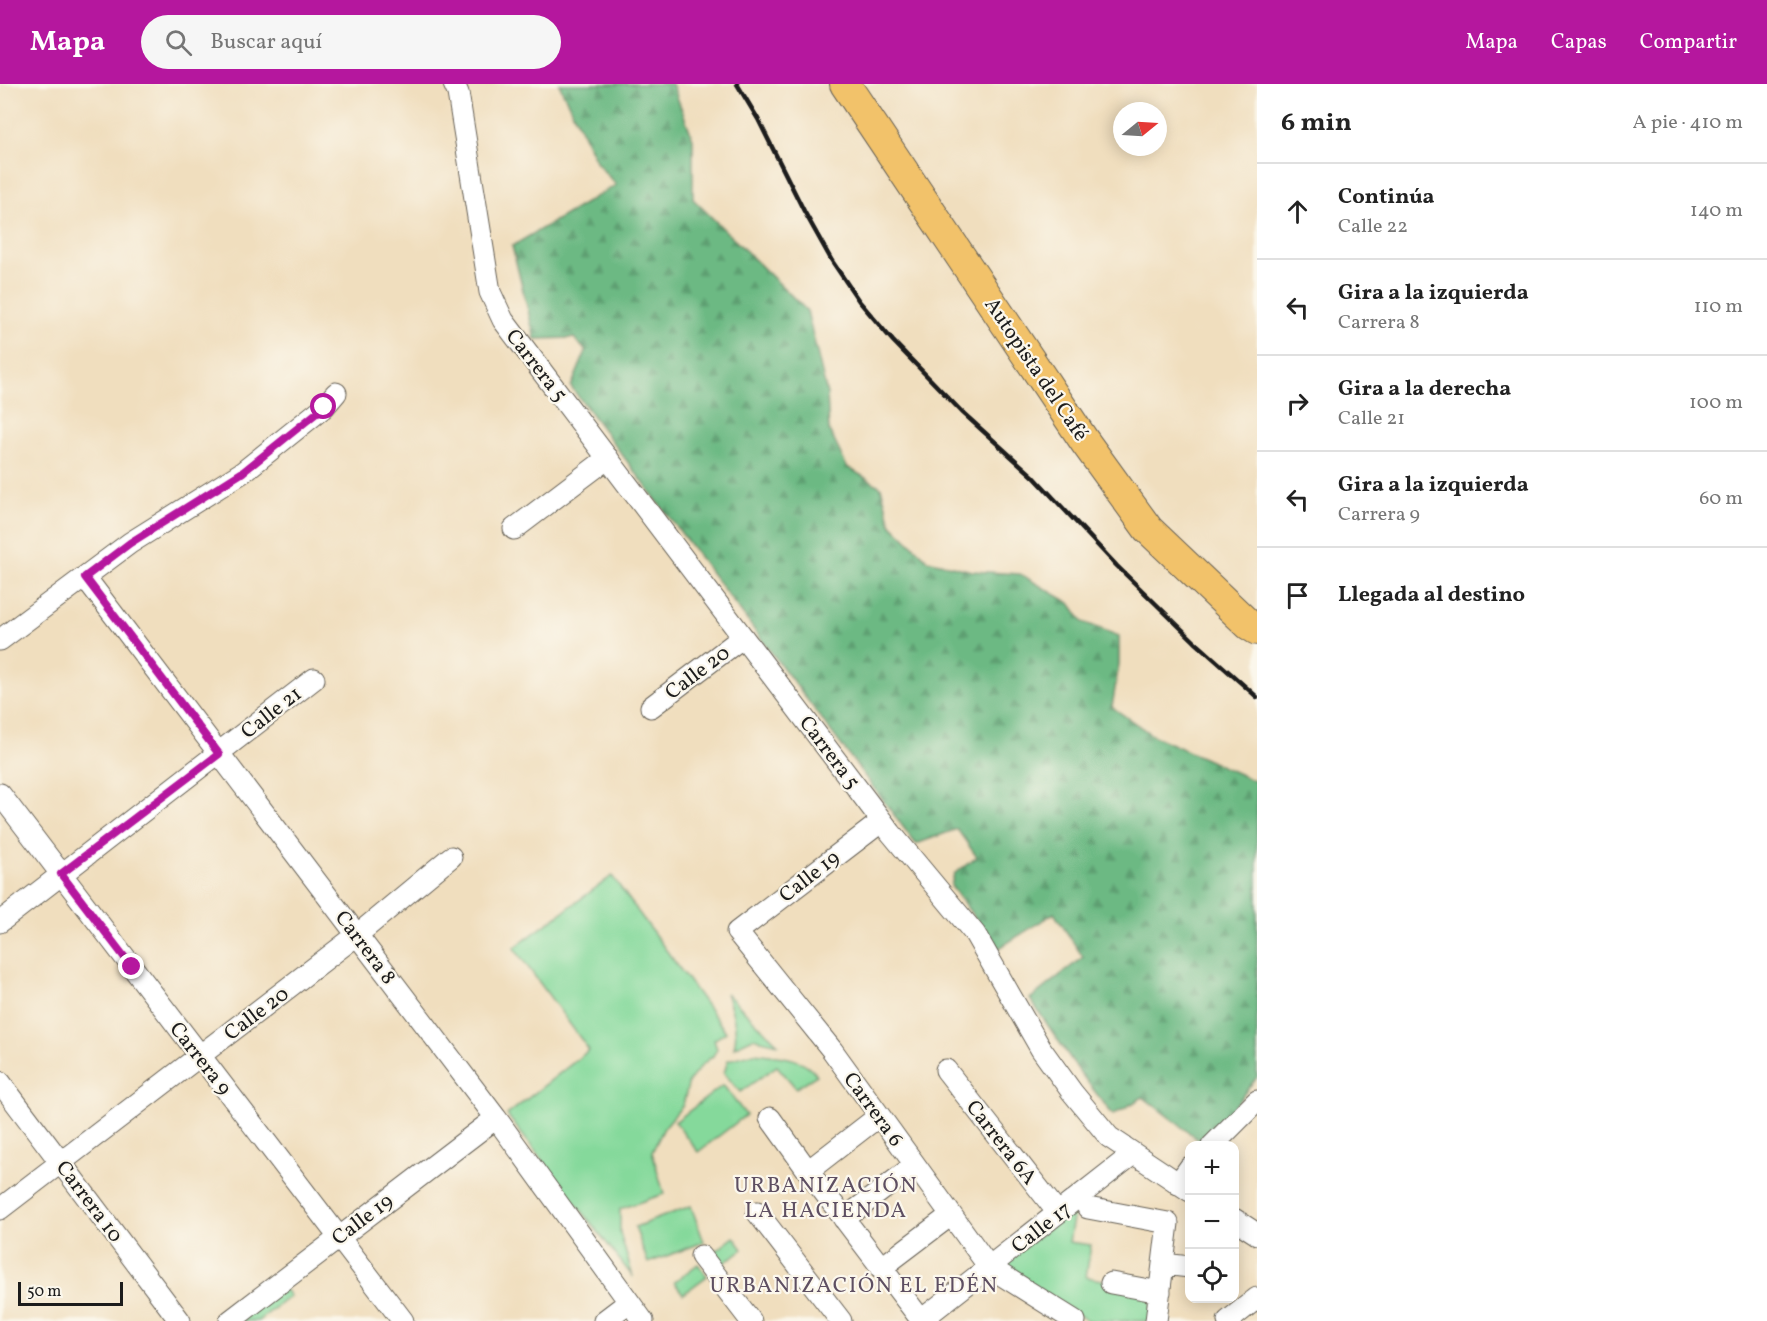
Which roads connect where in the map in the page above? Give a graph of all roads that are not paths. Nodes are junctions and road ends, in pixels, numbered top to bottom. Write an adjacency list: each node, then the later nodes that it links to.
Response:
1 (454, 84): 4 (street, Carrera 5)
2 (846, 84): 7 (highway, Autopista del Café)
3 (336, 393): 6 (street)
4 (608, 458): 5 (street); 8 (street, Carrera 5)
5 (514, 529)
6 (85, 577): 9 (street); 12 (street, Carrera 8)
7 (1257, 630)
8 (743, 637): 11 (street, Calle 20); 14 (street, Carrera 5)
9 (0, 640)
10 (315, 679): 12 (street, Calle 21)
11 (651, 707)
12 (219, 754): 16 (street, Calle 21); 19 (street, Carrera 8)
13 (0, 794): 16 (street, Carrera 9)
14 (882, 821): 18 (street, Calle 19); 28 (street, Carrera 5)
15 (451, 857): 19 (street, Calle 20)
16 (61, 874): 17 (street, Calle 21); 20 (street, Carrera 9)
17 (0, 922)
18 (737, 932): 24 (street, Carrera 6)
19 (357, 935): 20 (street, Calle 20); 25 (street, Carrera 8)
20 (200, 1056): 29 (street, Calle 20); 39 (street, Carrera 9)
21 (946, 1070): 36 (street, Carrera 6A)
22 (0, 1082): 29 (street, Carrera 10)
23 (1257, 1101): 27 (street)
24 (879, 1116): 30 (street, Carrera 6); 31 (street)
25 (495, 1118): 39 (street, Calle 19); 48 (street, Carrera 8)
26 (770, 1118): 31 (street)
27 (1217, 1141)
28 (1133, 1154): 32 (street, Carrera 5); 36 (street, Calle 17)
29 (62, 1162): 34 (street, Calle 20); 49 (street, Carrera 10)
30 (915, 1165): 37 (street, Carrera 6); 38 (street)
31 (808, 1171): 38 (street)
32 (1185, 1180)
33 (1088, 1208): 41 (street)
34 (0, 1209)
35 (757, 1212): 55 (street)
36 (1058, 1213): 43 (street, Calle 17)
37 (951, 1215): 43 (street, Carrera 6); 44 (street)
38 (844, 1219): 44 (street)
39 (339, 1237): 50 (street, Calle 19); 51 (street, Carrera 9)
40 (701, 1256): 54 (street)
41 (1163, 1263): 42 (street); 46 (street)
42 (1185, 1266)
43 (989, 1267): 56 (street, Calle 17); 57 (street, Carrera 6)
44 (881, 1268): 56 (street)
45 (1111, 1283): 46 (street)
46 (1160, 1292): 58 (street)
47 (1257, 1298): 59 (street)
48 (629, 1302): 52 (street); 53 (street, Carrera 8)
49 (180, 1321)
50 (230, 1321)
51 (404, 1321)
52 (604, 1321)
53 (643, 1321)
54 (751, 1321)
55 (841, 1321)
56 (921, 1321)
57 (1075, 1321)
58 (1156, 1321)
59 (1230, 1321)

